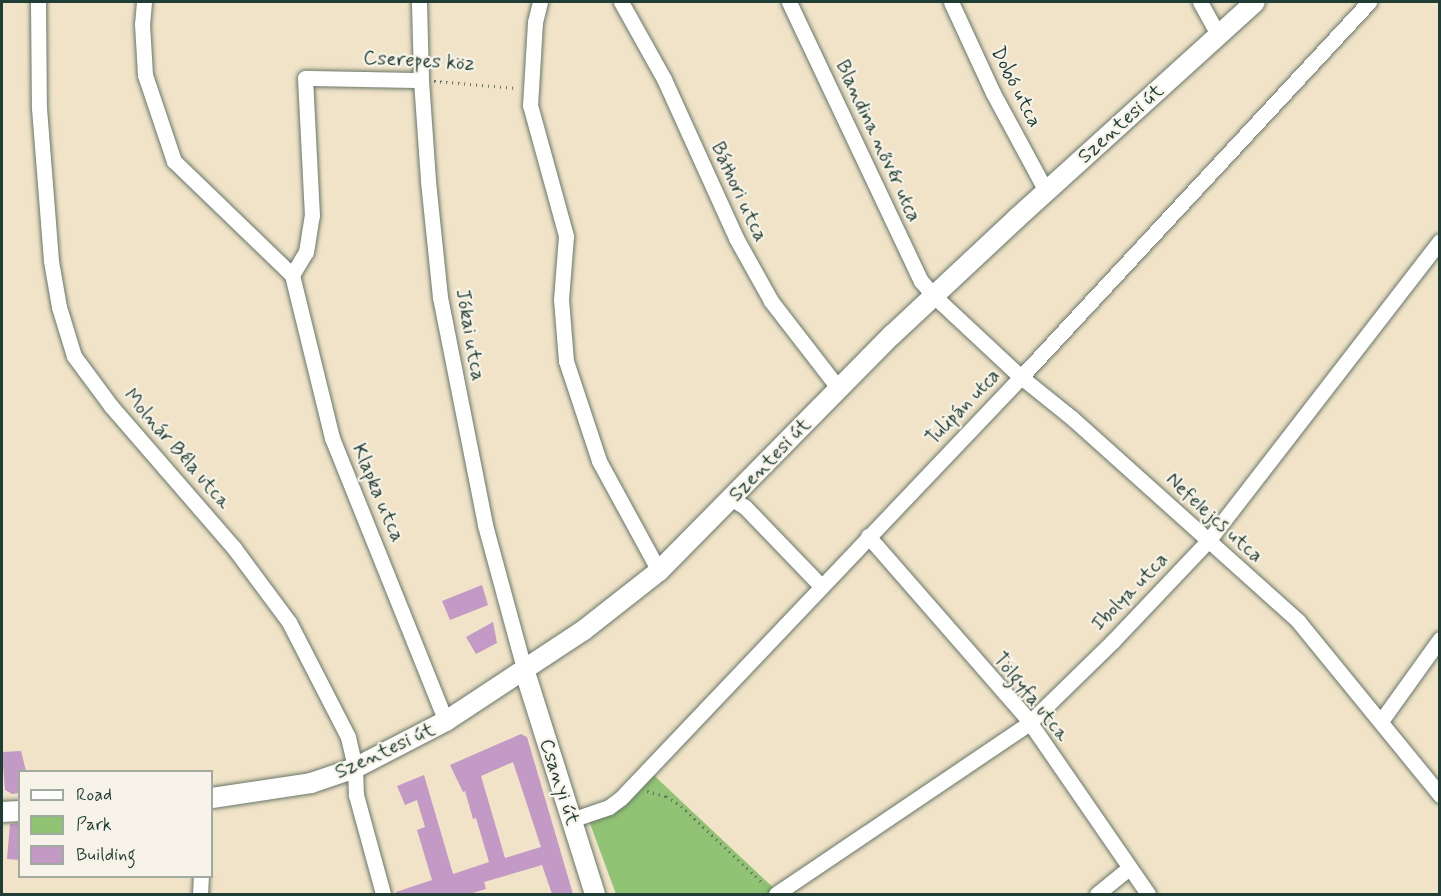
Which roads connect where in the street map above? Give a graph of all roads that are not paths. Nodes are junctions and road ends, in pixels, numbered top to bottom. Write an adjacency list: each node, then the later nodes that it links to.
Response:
1 (38, 2): 29 (street, Molnár Béla utca)
2 (144, 2): 15 (street)
3 (419, 2): 12 (street, Jókai utca)
4 (540, 2): 22 (street)
5 (621, 2): 18 (street, Báthori utca)
6 (789, 2): 16 (street, Blandina nővér utca)
7 (951, 2): 13 (street, Dobó utca)
8 (1200, 2): 11 (street)
9 (1255, 2): 11 (street, Szentesi út)
10 (1369, 2): 17 (street, Tulipán utca)
11 (1219, 36): 13 (street, Szentesi út)
12 (421, 80): 15 (street, Cserepes köz); 25 (street, Jókai utca)
13 (1046, 191): 16 (street, Szentesi út)
14 (1440, 241): 21 (street, Ibolya utca)
15 (292, 275): 27 (street, Klapka utca)
16 (934, 296): 17 (street, Nefelejcs utca); 18 (street, Szentesi út)
17 (1021, 377): 20 (street, Tulipán utca); 21 (street, Nefelejcs utca)
18 (838, 389): 19 (street, Szentesi út)
19 (732, 499): 22 (street, Szentesi út); 23 (street)
20 (868, 536): 23 (street, Tulipán utca); 28 (street, Tölgyfa utca)
21 (1208, 541): 26 (street, Nefelejcs utca); 28 (street, Ibolya utca)
22 (659, 571): 25 (street, Szentesi út)
23 (821, 586): 34 (street, Tulipán utca)
24 (1440, 639): 26 (street)
25 (524, 669): 27 (street, Szentesi út); 34 (street, Csanyi út)
26 (1381, 721): 30 (street, Nefelejcs utca)
27 (446, 722): 29 (street, Szentesi út)
28 (1029, 722): 35 (street, Tölgyfa utca); 37 (street, Ibolya utca)
29 (355, 768): 31 (street, Szentesi út); 39 (street, Molnár Béla utca)
30 (1440, 795)
31 (213, 798)
32 (18, 811): 33 (street)
33 (2, 812)
34 (571, 820): 40 (street, Csanyi út)
35 (1129, 868): 41 (street); 42 (street, Tölgyfa utca)
36 (201, 878): 38 (street)
37 (772, 890)
38 (200, 894)
39 (383, 894)
40 (595, 894)
41 (1097, 894)
42 (1148, 894)

